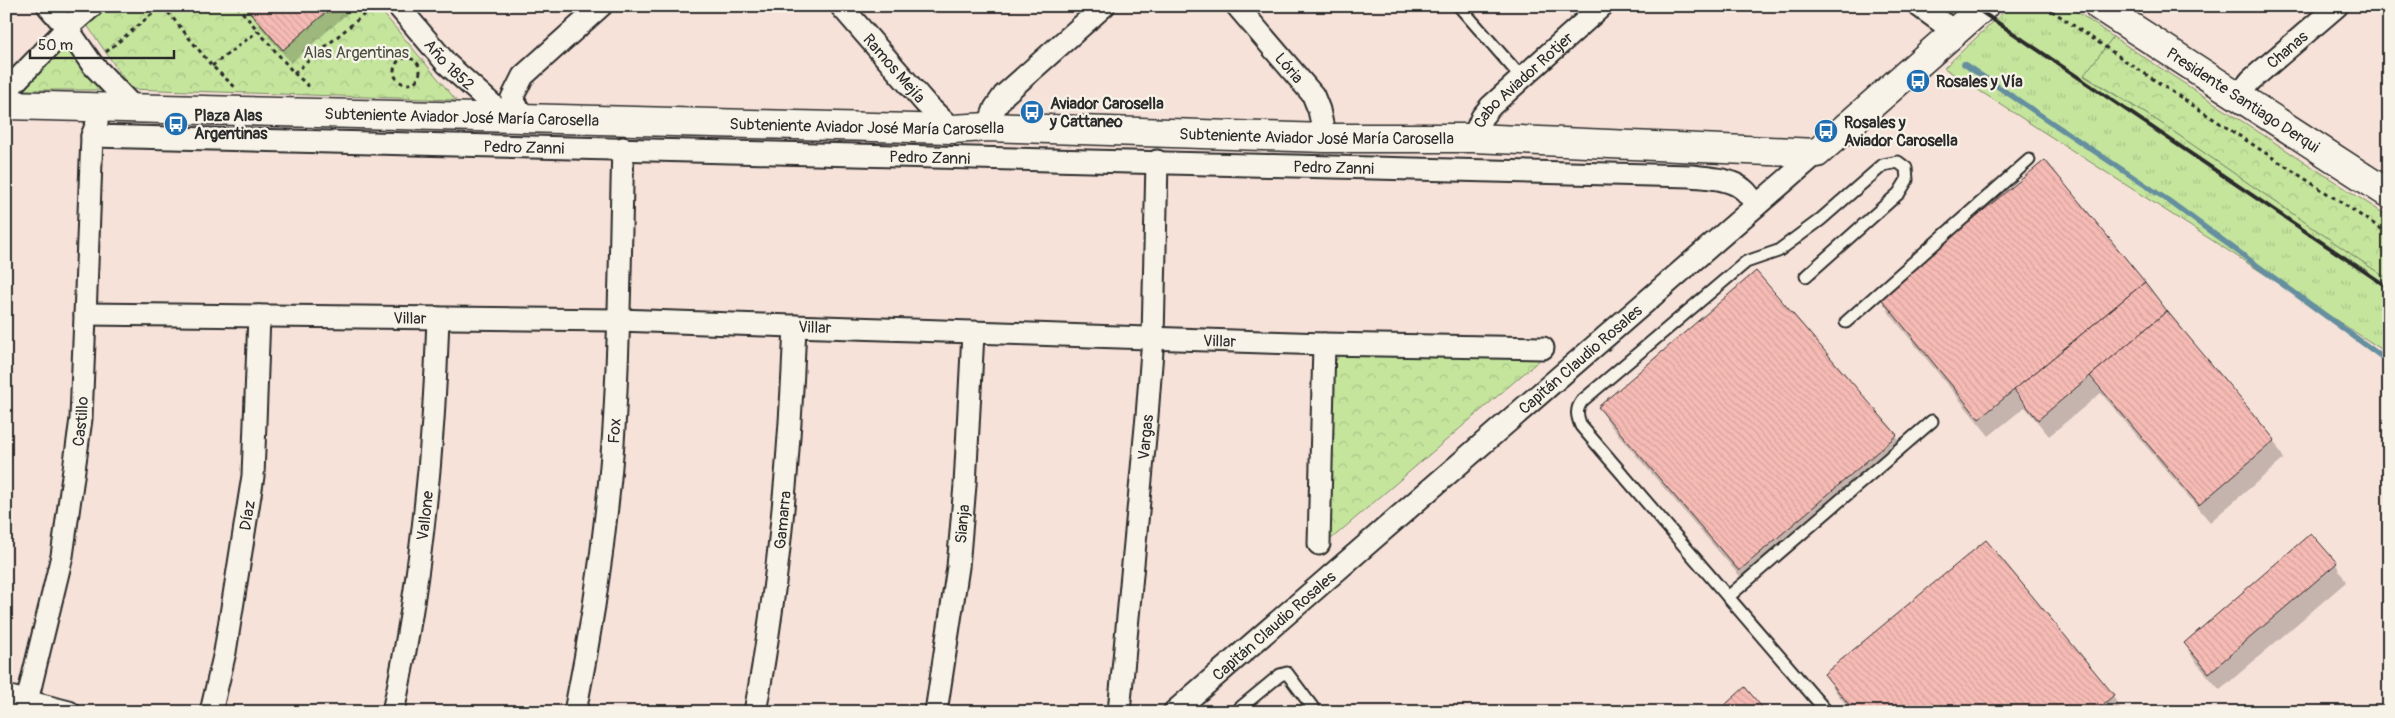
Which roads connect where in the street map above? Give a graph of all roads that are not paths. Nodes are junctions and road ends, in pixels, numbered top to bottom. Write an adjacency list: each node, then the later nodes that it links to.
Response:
1 (48, 6): 14 (street)
2 (92, 6): 14 (street)
3 (398, 6): 21 (street, Año 1852)
4 (601, 6): 21 (street)
5 (841, 6): 23 (street, Ramos Mejía)
6 (1104, 6): 22 (street)
7 (1237, 6): 25 (street, Lória)
8 (1459, 6): 16 (lane)
9 (1602, 6): 16 (street, Cabo Aviador Rotjer)
10 (1919, 6): 15 (street)
11 (1984, 6): 15 (street, Capitán Claudio Rosales)
12 (2099, 6): 17 (street, Presidente Santiago Derqui)
13 (2337, 6): 17 (street, Chanas)
14 (67, 28): 18 (street); 20 (street)
15 (1955, 32): 28 (street, Capitán Claudio Rosales)
16 (1522, 78): 26 (street, Cabo Aviador Rotjer)
17 (2238, 96): 31 (street, Presidente Santiago Derqui)
18 (10, 105): 19 (street, Subteniente Aviador José María Carosella)
19 (104, 107): 20 (street, Subteniente Aviador José María Carosella); 24 (street)
20 (135, 109): 21 (street, Subteniente Aviador José María Carosella)
21 (514, 117): 23 (street, Subteniente Aviador José María Carosella)
22 (988, 127): 23 (street, Subteniente Aviador José María Carosella); 25 (street, Subteniente Aviador José María Carosella)
23 (952, 129)
24 (92, 136): 27 (street, Pedro Zanni); 34 (street, Castillo)
25 (1325, 138): 26 (street, Subteniente Aviador José María Carosella)
26 (1473, 138): 28 (street, Subteniente Aviador José María Carosella)
27 (623, 148): 30 (street, Pedro Zanni); 37 (street, Fox)
28 (1818, 153): 32 (street, Capitán Claudio Rosales)
29 (2029, 160): 38 (lane)
30 (1157, 161): 32 (street, Pedro Zanni); 41 (street, Vargas)
31 (2389, 194)
32 (1756, 206): 49 (street, Capitán Claudio Rosales)
33 (1806, 276): 46 (lane)
34 (85, 314): 35 (street, Villar); 48 (street, Castillo)
35 (259, 316): 36 (street, Villar); 51 (street, Díaz)
36 (438, 318): 37 (street, Villar); 52 (street, Vallone)
37 (618, 320): 39 (street, Villar); 53 (street, Fox)
38 (1846, 322)
39 (796, 326): 40 (street, Villar); 54 (street, Gamarra)
40 (973, 333): 41 (street, Villar); 55 (street, Sianja)
41 (1153, 338): 42 (street, Villar); 56 (street, Vargas)
42 (1324, 344): 43 (street, Villar); 45 (street)
43 (1543, 348)
44 (1932, 421): 46 (lane)
45 (1319, 544)
46 (1728, 597): 59 (lane)
47 (6, 696): 48 (street)
48 (27, 701): 50 (street)
49 (1185, 708)
50 (69, 712)
51 (211, 712)
52 (393, 712)
53 (575, 712)
54 (755, 712)
55 (936, 712)
56 (1119, 712)
57 (1235, 712): 58 (lane)
58 (1316, 712)
59 (1827, 712)

